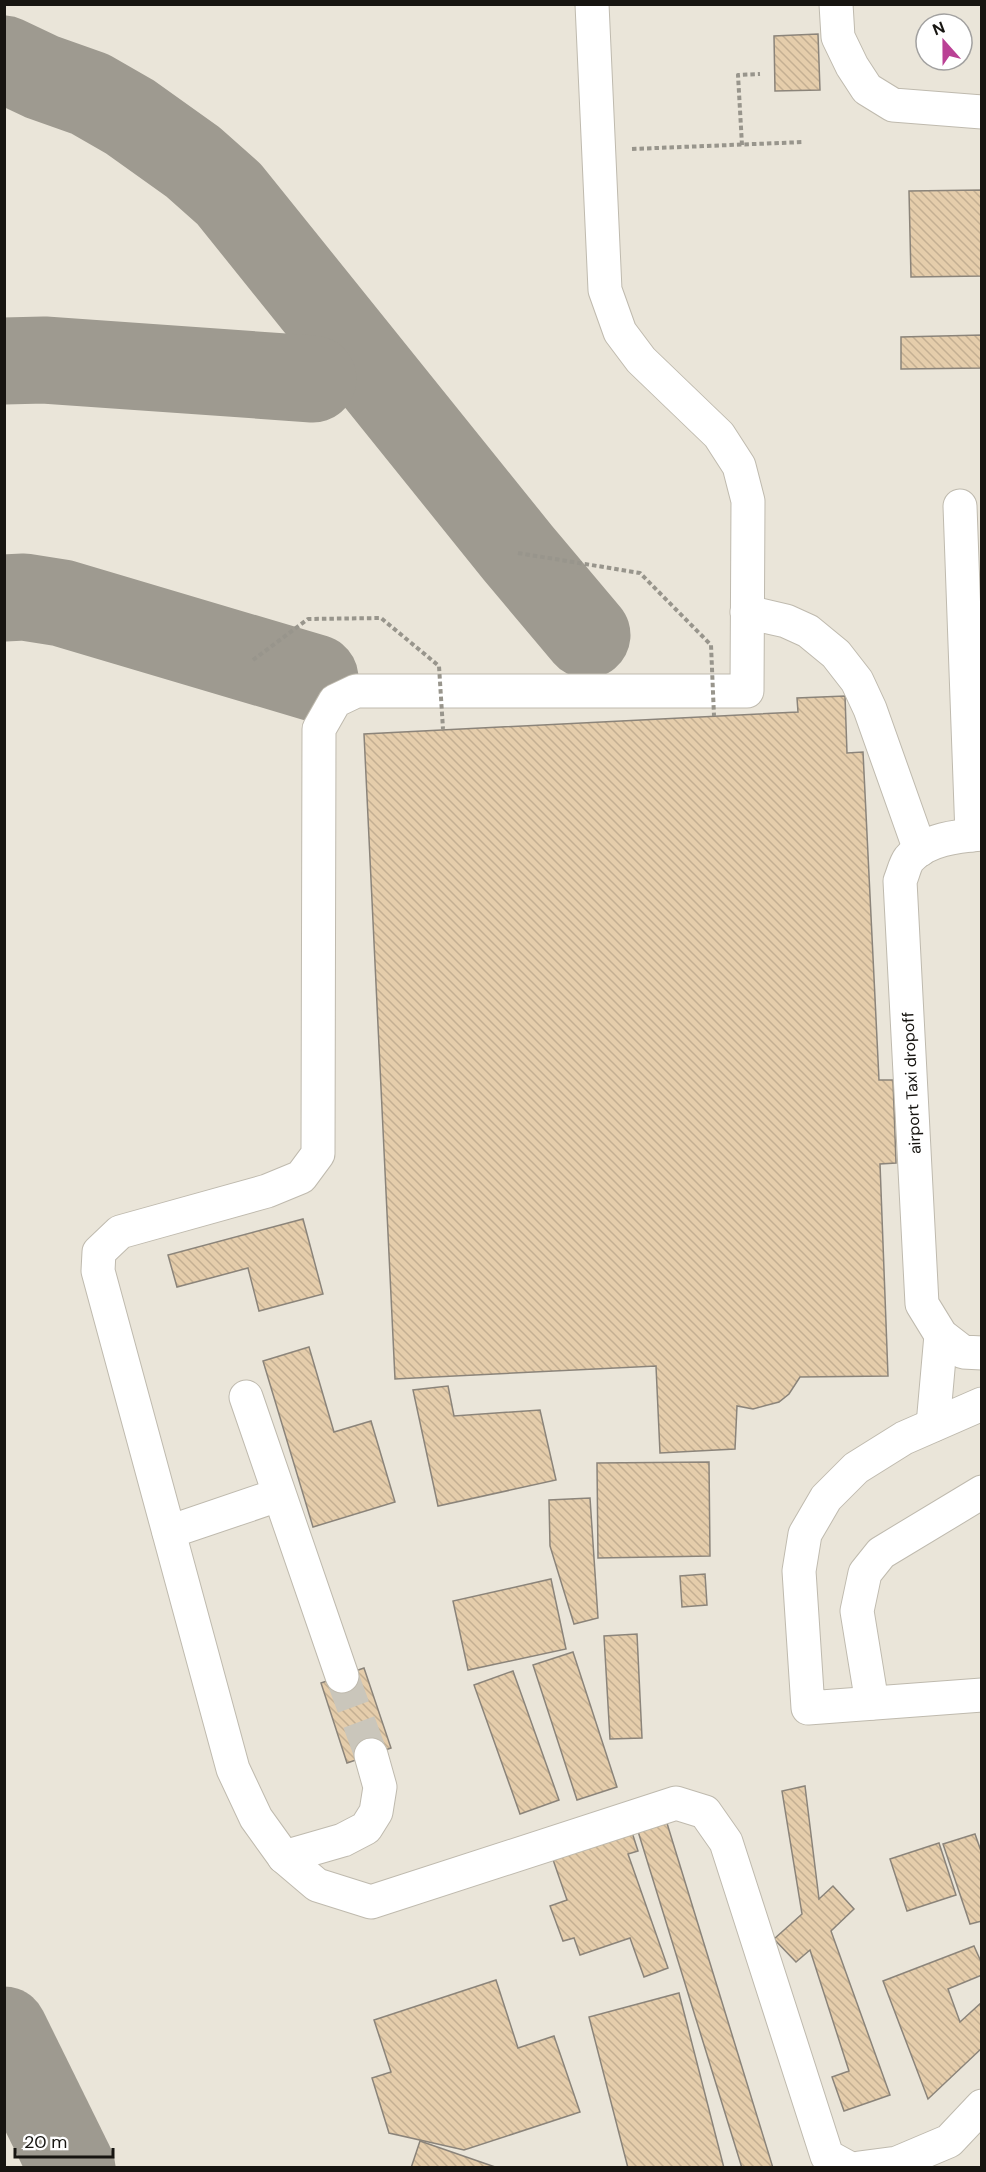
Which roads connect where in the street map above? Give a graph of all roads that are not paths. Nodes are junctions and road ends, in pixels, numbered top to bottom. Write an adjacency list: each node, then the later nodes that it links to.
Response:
1 (591, 4): 5 (lane)
2 (836, 4): 3 (lane)
3 (981, 112)
4 (960, 506): 6 (lane)
5 (747, 612): 7 (lane); 15 (lane)
6 (977, 835): 7 (lane)
7 (920, 850): 8 (lane, airport Taxi dropoff)
8 (941, 1335): 9 (lane, airport Taxi dropoff); 12 (lane)
9 (981, 1353)
10 (246, 1397): 14 (lane)
11 (981, 1404): 12 (lane)
12 (933, 1425): 18 (lane)
13 (981, 1492): 18 (lane)
14 (278, 1495): 15 (lane); 16 (lane)
15 (169, 1532): 20 (lane)
16 (342, 1676)
17 (981, 1695): 18 (lane)
18 (872, 1703)
19 (371, 1755): 20 (lane)
20 (284, 1857): 22 (lane)
21 (981, 2106): 23 (lane)
22 (849, 2168)
23 (859, 2168)

